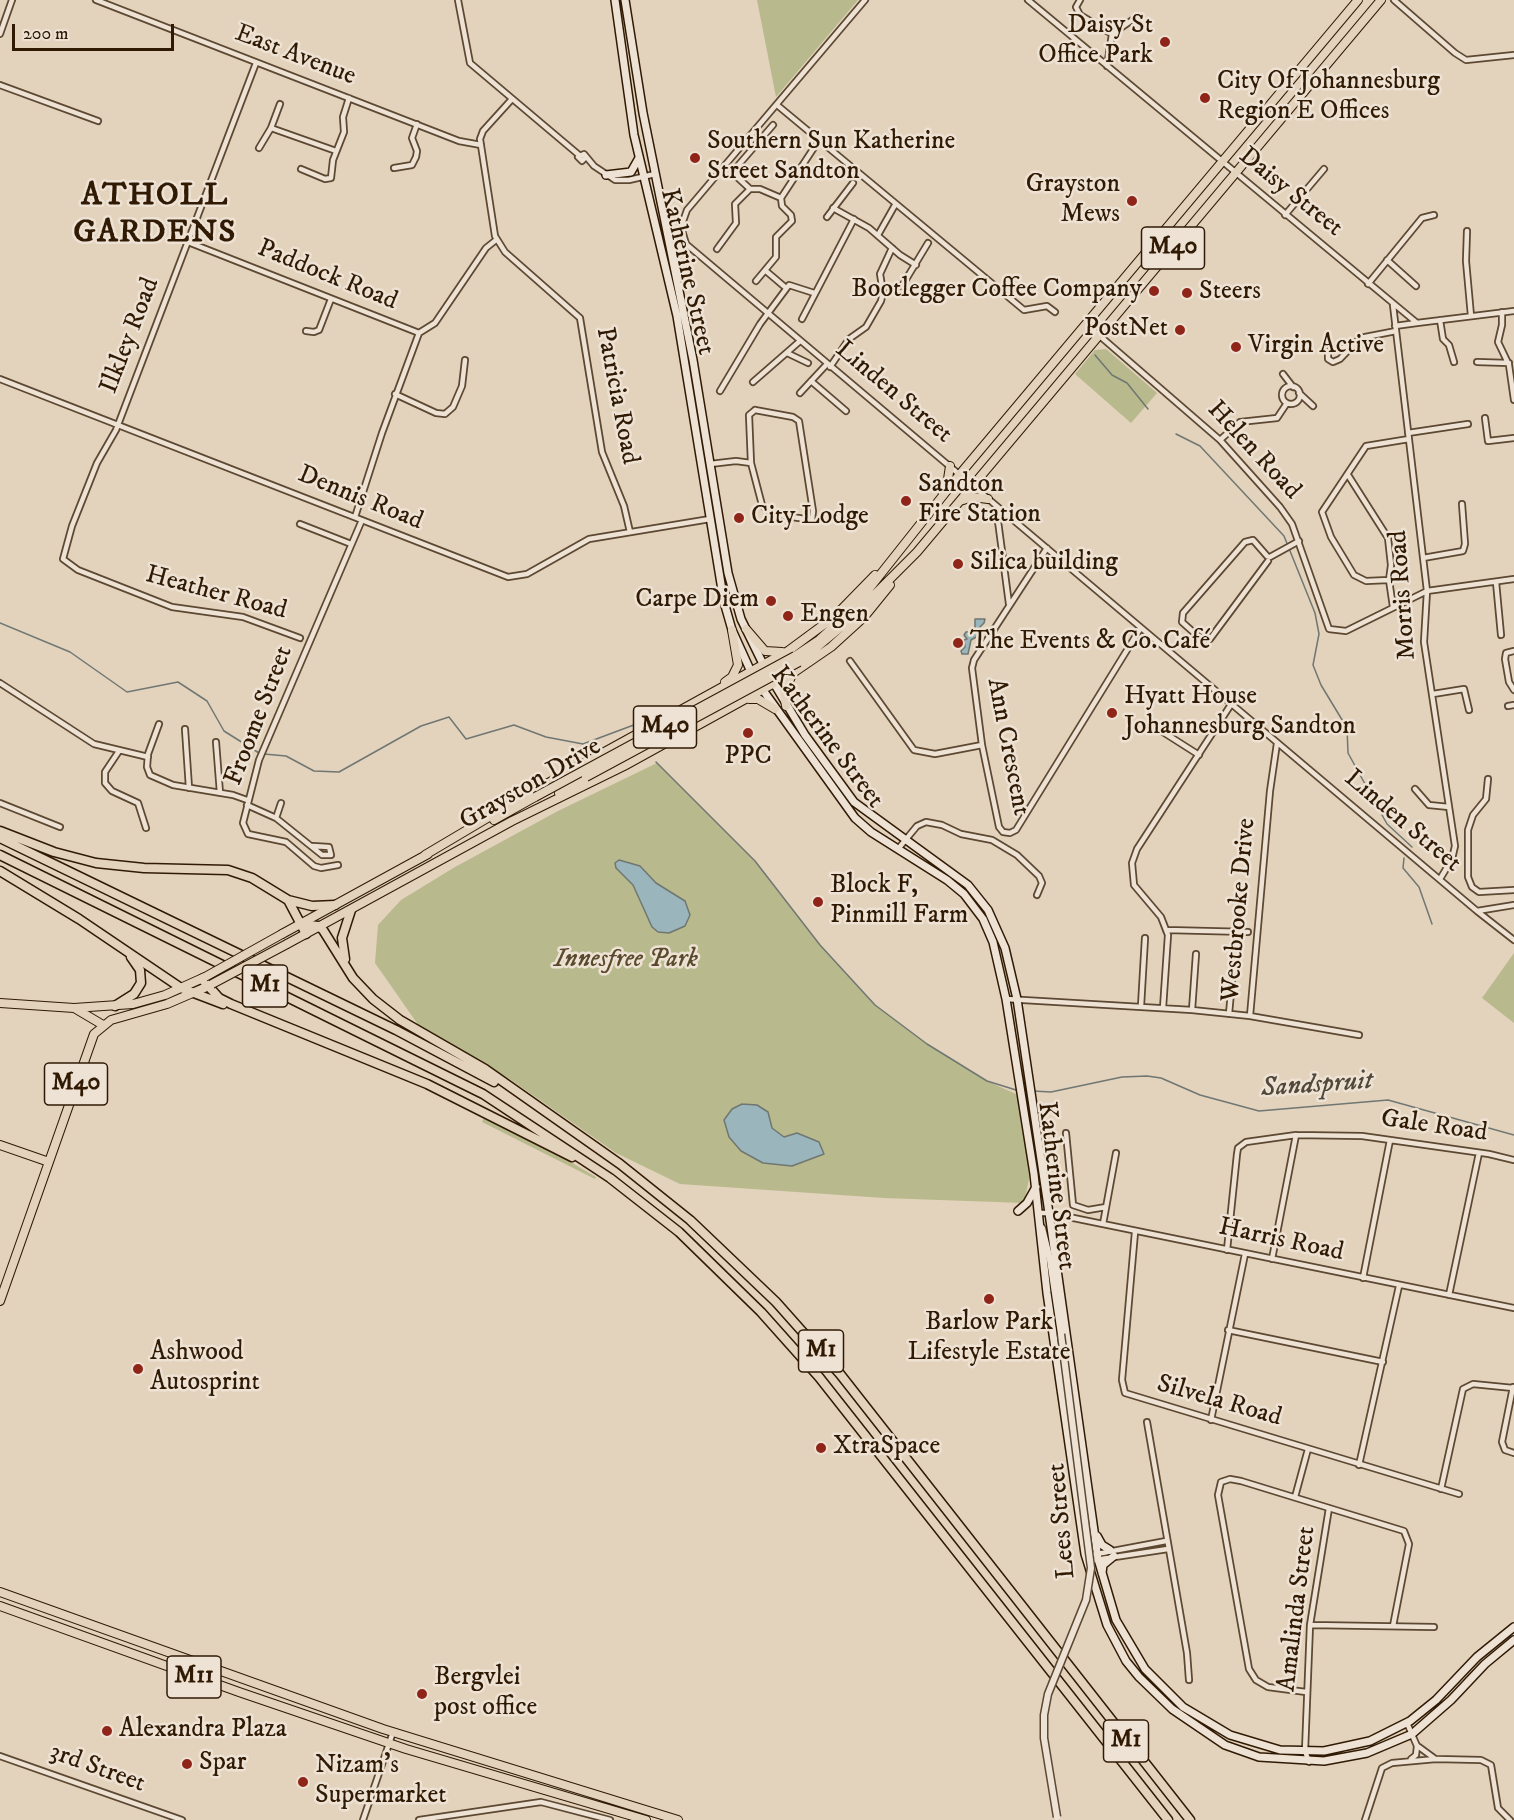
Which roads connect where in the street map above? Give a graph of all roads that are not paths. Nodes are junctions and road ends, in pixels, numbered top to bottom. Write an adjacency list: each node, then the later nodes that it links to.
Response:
1 (12, 0): 13 (street)
2 (96, 0): 16 (street, East Avenue)
3 (458, 0): 20 (street)
4 (615, 0): 31 (main road, Katherine Street)
5 (623, 0): 36 (main road, Katherine Street)
6 (865, 0): 22 (street, Linden Street)
7 (1028, 0): 17 (street, Daisy Street)
8 (1080, 0): 14 (street)
9 (1358, 0): 32 (main road, Grayston Drive / M40)
10 (1381, 0): 37 (main road, Grayston Drive / M40)
11 (1394, 0): 15 (street)
12 (1138, 15): 14 (street)
13 (0, 34)
14 (1112, 34): 17 (street)
15 (1514, 55)
16 (256, 63): 19 (street, East Avenue); 52 (street, Ilkley Road)
17 (1107, 66): 32 (street, Daisy Street)
18 (0, 85): 23 (street)
19 (349, 98): 24 (street, East Avenue); 30 (street)
20 (512, 99): 28 (street); 38 (street)
21 (280, 104): 26 (street)
22 (777, 105): 27 (street); 70 (street, Linden Street)
23 (98, 121)
24 (417, 124): 28 (street, East Avenue); 33 (street)
25 (772, 126): 41 (street)
26 (271, 128): 29 (street); 30 (street)
27 (819, 140): 42 (street); 43 (street)
28 (481, 145): 51 (street)
29 (259, 148)
30 (336, 151): 34 (street)
31 (639, 158): 38 (main road); 39 (main road, Katherine Street)
32 (1222, 163): 37 (street, Daisy Street); 75 (main road, Grayston Drive / M40)
33 (394, 168)
34 (301, 169)
35 (1324, 169): 45 (street)
36 (655, 174): 39 (street); 109 (main road, Katherine Street)
37 (1235, 174): 45 (street, Daisy Street); 79 (main road, Grayston Drive / M40)
38 (606, 175): 39 (street)
39 (643, 177): 119 (main road, Katherine Street)
40 (852, 183): 44 (street)
41 (750, 189): 42 (street); 55 (street)
42 (781, 198): 58 (street)
43 (895, 205): 50 (street); 68 (street)
44 (833, 208): 47 (street); 48 (street)
45 (1285, 215): 60 (street, Daisy Street)
46 (1434, 215): 56 (street)
47 (827, 217)
48 (854, 219): 50 (street); 64 (street)
49 (1467, 231): 71 (street)
50 (878, 235): 54 (street)
51 (496, 240): 78 (street); 123 (street, Patricia Road)
52 (188, 242): 65 (street, Paddock Road); 103 (street, Ilkley Road)
53 (928, 243): 57 (street)
54 (892, 248): 57 (street); 88 (street)
55 (717, 249)
56 (1387, 260): 60 (street); 62 (street)
57 (916, 265): 61 (street)
58 (766, 270): 59 (street); 63 (street)
59 (756, 281)
60 (1368, 284): 66 (street, Daisy Street)
61 (902, 286)
62 (1416, 286)
63 (786, 288): 64 (street); 70 (street)
64 (814, 293): 72 (street)
65 (331, 299): 77 (street); 78 (street, Paddock Road)
66 (1393, 305): 74 (street, Daisy Street); 76 (street, Morris Road)
67 (1514, 311): 69 (street)
68 (1055, 312)
69 (1502, 312): 71 (street); 87 (street)
70 (769, 314): 80 (street, Linden Street); 94 (street)
71 (1471, 316): 73 (street)
72 (802, 319)
73 (1440, 320): 74 (street); 84 (street)
74 (1417, 323): 76 (street)
75 (1086, 324): 79 (street, Helen Road); 111 (main road, Grayston Drive / M40)
76 (1396, 328): 81 (street); 105 (street, Morris Road)
77 (306, 331)
78 (419, 333): 97 (street)
79 (1100, 336): 107 (street, Helen Road); 113 (main road, Grayston Drive / M40)
80 (800, 341): 82 (street); 88 (street, Linden Street)
81 (1348, 348): 81 (street)
82 (787, 353): 86 (street); 92 (street)
83 (465, 360): 97 (street)
84 (1454, 362)
85 (1476, 362): 87 (street)
86 (808, 363)
87 (1509, 363): 98 (street)
88 (829, 365): 91 (street); 110 (street, Linden Street)
89 (1283, 374): 93 (street)
90 (0, 379): 103 (street, Dennis Road)
91 (811, 381): 95 (street); 101 (street)
92 (753, 382)
93 (1293, 387): 96 (street); 99 (street)
94 (720, 391)
95 (800, 393)
96 (1299, 393): 99 (street); 100 (street)
97 (395, 394): 118 (street)
98 (1514, 400)
99 (1287, 403): 107 (street)
100 (1313, 406)
101 (846, 411)
102 (1485, 418): 106 (street)
103 (118, 424): 118 (street, Dennis Road); 128 (street, Ilkley Road)
104 (1468, 424): 105 (street)
105 (1408, 436): 112 (street); 130 (street, Morris Road)
106 (1514, 438)
107 (1220, 440): 124 (street, Helen Road)
108 (751, 463): 108 (street); 109 (street)
109 (710, 464): 142 (main road, Katherine Street)
110 (950, 466): 111 (street, Linden Street); 122 (main road)
111 (960, 474): 113 (street, Linden Street); 122 (main road, Grayston Drive / M40)
112 (1348, 475): 133 (street); 133 (street)
113 (972, 486): 114 (street, Linden Street); 115 (main road, Grayston Drive / M40)
114 (988, 499): 115 (main road); 117 (street, Linden Street)
115 (959, 501): 127 (main road, Grayston Drive / M40)
116 (1462, 504): 130 (street)
117 (996, 506): 126 (street, Linden Street); 135 (street)
118 (355, 517): 120 (street, Dennis Road)
119 (710, 519): 123 (street, Dennis Road); 143 (main road, Katherine Street)
120 (362, 520): 123 (street, Dennis Road); 125 (street, Froome Street)
121 (300, 524): 125 (street)
122 (919, 527): 131 (main road, Grayston Drive / M40)
123 (630, 532)
124 (1299, 542): 129 (street); 140 (street, Helen Road)
125 (351, 544): 176 (street, Froome Street)
126 (1047, 548): 136 (street, Ann Crescent); 141 (street, Linden Street)
127 (917, 552): 138 (main road, Grayston Drive / M40); 150 (main road)
128 (63, 553): 145 (street, Heather Road)
129 (1268, 558): 129 (street)
130 (1423, 558): 137 (street, Morris Road)
131 (886, 565): 138 (main road, Grayston Drive / M40); 146 (main road)
132 (1514, 579): 134 (street, Helen Road)
133 (1389, 580): 140 (street)
134 (1496, 582): 137 (street, Helen Road); 144 (street)
135 (1006, 586): 136 (street); 139 (street)
136 (1019, 587): 139 (street, Ann Crescent)
137 (1427, 591): 140 (street, Helen Road); 156 (street, Morris Road)
138 (864, 600): 181 (main road, Grayston Drive / M40, bridge); 190 (main road, Grayston Drive / M40, bridge)
139 (1009, 604): 168 (street, Ann Crescent)
140 (1392, 607)
141 (1140, 628): 159 (street, Linden Street); 168 (street, Ann Crescent)
142 (746, 629): 146 (main road); 149 (main road, Katherine Street)
143 (732, 630): 151 (main road, Katherine Street); 162 (main road)
144 (1501, 635)
145 (300, 638)
146 (788, 651): 149 (main road)
147 (1514, 651): 155 (street)
148 (849, 661): 168 (street)
149 (763, 665): 151 (main road); 153 (main road, Katherine Street)
150 (796, 671): 153 (main road); 158 (main road)
151 (751, 672): 154 (main road, Katherine Street); 162 (main road)
152 (0, 683): 169 (street)
153 (774, 684): 154 (main road); 158 (main road, Katherine Street)
154 (762, 690): 157 (main road); 160 (main road, Katherine Street)
155 (1514, 690)
156 (1433, 694): 161 (street); 179 (street, Morris Road)
157 (743, 700): 160 (main road); 181 (main road)
158 (786, 706): 186 (main road, Katherine Street)
159 (1230, 706): 167 (street, Linden Street); 170 (street)
160 (775, 709): 188 (main road, Katherine Street)
161 (1469, 710)
162 (679, 712): 190 (main road)
163 (159, 724): 171 (street)
164 (1155, 727): 170 (street)
165 (185, 729): 173 (street)
166 (216, 742): 175 (street)
167 (1277, 743): 193 (street, Linden Street); 225 (street, Westbrooke Drive)
168 (982, 745)
169 (119, 751): 171 (street); 183 (street)
170 (1199, 755): 203 (street)
171 (148, 757): 173 (street)
172 (1488, 779): 194 (street)
173 (189, 788): 175 (street)
174 (1415, 789): 179 (street)
175 (220, 793): 176 (street)
176 (247, 802): 180 (street); 191 (street, Froome Street)
177 (0, 803): 182 (street)
178 (281, 803): 180 (street)
179 (1449, 807): 193 (street, Morris Road)
180 (276, 818): 187 (street)
181 (510, 822): 199 (main road, Grayston Drive / M40)
182 (60, 827)
183 (146, 828)
184 (0, 831): 196 (highway)
185 (0, 838): 229 (highway, M1)
186 (907, 840): 188 (street); 195 (street); 217 (main road, Katherine Street)
187 (313, 846)
188 (901, 851): 216 (main road, Katherine Street)
189 (0, 855): 238 (highway, M1)
190 (425, 855): 198 (main road, Grayston Drive / M40)
191 (338, 865)
192 (0, 871): 208 (highway)
193 (1440, 879): 200 (street, Linden Street)
194 (1514, 890)
195 (1037, 895)
196 (288, 900): 198 (highway); 201 (highway)
197 (1514, 905): 200 (street)
198 (335, 906): 201 (main road, Grayston Drive / M40)
199 (351, 910): 202 (main road, Grayston Drive / M40); 215 (highway)
200 (1477, 911): 207 (street, Linden Street)
201 (301, 924): 202 (highway); 205 (highway); 211 (main road, Grayston Drive / M40, bridge)
202 (320, 927): 205 (main road, Grayston Drive / M40); 215 (highway)
203 (1167, 930): 204 (street); 222 (street)
204 (1248, 932)
205 (306, 934): 212 (main road, Grayston Drive / M40, bridge)
206 (1145, 938): 220 (street)
207 (1514, 940)
208 (126, 950): 213 (highway); 219 (highway)
209 (1196, 954): 223 (street)
210 (1234, 959): 224 (street)
211 (204, 978): 212 (highway); 213 (main road, Grayston Drive / M40)
212 (210, 985): 214 (main road, Grayston Drive / M40); 227 (highway)
213 (181, 988): 214 (highway); 219 (main road, Grayston Drive / M40)
214 (194, 993): 226 (main road, Grayston Drive / M40); 227 (highway)
215 (373, 999): 229 (highway)
216 (1006, 999): 217 (street, Westbrooke Drive); 239 (main road, Katherine Street)
217 (1017, 999): 220 (street, Westbrooke Drive); 242 (main road, Katherine Street)
218 (0, 1003): 221 (main road, M40)
219 (115, 1006): 221 (main road, M40)
220 (1141, 1006): 222 (street, Westbrooke Drive)
221 (74, 1008): 226 (main road)
222 (1163, 1008): 223 (street, Westbrooke Drive)
223 (1192, 1010): 224 (street, Westbrooke Drive)
224 (1229, 1014): 225 (street, Westbrooke Drive)
225 (1250, 1016): 228 (street)
226 (103, 1025): 237 (main road, M40)
227 (289, 1028): 238 (highway)
228 (1359, 1035)
229 (521, 1096): 302 (highway, M1)
230 (1066, 1133): 240 (street)
231 (1296, 1135): 232 (street, Gale Road); 246 (street, Gale Road); 248 (street)
232 (1390, 1140): 235 (street, Gale Road); 249 (street)
233 (0, 1145): 237 (main road)
234 (1116, 1153): 240 (street)
235 (1479, 1153): 236 (street, Gale Road); 251 (street)
236 (1514, 1160)
237 (49, 1162): 252 (main road)
238 (609, 1178): 301 (highway, M1)
239 (1036, 1186): 241 (main road); 243 (main road, Katherine Street)
240 (1106, 1207): 244 (street)
241 (1018, 1211)
242 (1049, 1212): 243 (street, Harris Road); 244 (street, Harris Road); 266 (main road, Katherine Street)
243 (1039, 1213): 271 (main road, Katherine Street); 293 (street, Lees Street, bridge)
244 (1103, 1224): 245 (street, Harris Road)
245 (1135, 1232): 246 (street, Harris Road); 257 (street, Silvela Road)
246 (1227, 1250): 247 (street, Harris Road)
247 (1245, 1254): 248 (street, Harris Road); 254 (street)
248 (1272, 1259): 249 (street, Harris Road)
249 (1363, 1278): 250 (street, Harris Road)
250 (1399, 1286): 251 (street, Harris Road); 255 (street)
251 (1449, 1295): 253 (street, Harris Road)
252 (0, 1301)
253 (1514, 1308)
254 (1228, 1330): 255 (street); 257 (street)
255 (1383, 1362): 261 (street)
256 (1514, 1386): 260 (street); 262 (street)
257 (1211, 1420): 259 (street, Silvela Road)
258 (1147, 1422): 267 (street)
259 (1308, 1449): 261 (street, Silvela Road); 264 (street)
260 (1514, 1453)
261 (1359, 1465): 262 (street, Silvela Road)
262 (1441, 1489): 263 (street, Silvela Road)
263 (1459, 1494)
264 (1295, 1497): 265 (street); 281 (street)
265 (1329, 1508): 275 (street, Amalinda Street); 276 (street)
266 (1093, 1525): 269 (main road); 270 (main road, Katherine Street)
267 (1166, 1541): 268 (street); 269 (street)
268 (1168, 1549): 269 (street); 280 (street)
269 (1112, 1553): 270 (street); 272 (main road)
270 (1097, 1556): 271 (street); 272 (main road, Katherine Street)
271 (1087, 1560): 291 (main road, Katherine Street)
272 (1102, 1575): 287 (main road, Katherine Street)
273 (0, 1592): 283 (main road, M11)
274 (0, 1606): 285 (main road, M11)
275 (1310, 1625): 276 (street); 281 (street, Amalinda Street)
276 (1393, 1626): 277 (street)
277 (1434, 1627)
278 (1514, 1627): 282 (main road, Katherine Street)
279 (1514, 1640): 284 (main road, Katherine Street)
280 (1189, 1680)
281 (1306, 1692): 287 (street, Amalinda Street)
282 (1407, 1723): 284 (street); 287 (main road, Katherine Street)
283 (393, 1732): 285 (street); 300 (main road, M11)
284 (1412, 1734): 286 (street); 291 (main road, Katherine Street)
285 (390, 1742): 295 (street); 299 (main road, M11)
286 (1418, 1746): 289 (street); 290 (street)
287 (1305, 1751): 291 (street)
288 (0, 1756): 294 (street, 3rd Street)
289 (1436, 1759): 290 (street); 304 (street)
290 (1409, 1760): 303 (street)
291 (1309, 1762)
292 (587, 1813): 296 (street); 297 (street); 298 (street)
293 (1057, 1818)
294 (182, 1820)
295 (363, 1820)
296 (418, 1820)
297 (586, 1820)
298 (610, 1820)
299 (646, 1820)
300 (675, 1820)
301 (1168, 1820)
302 (1190, 1820)
303 (1365, 1820)
304 (1510, 1820)

